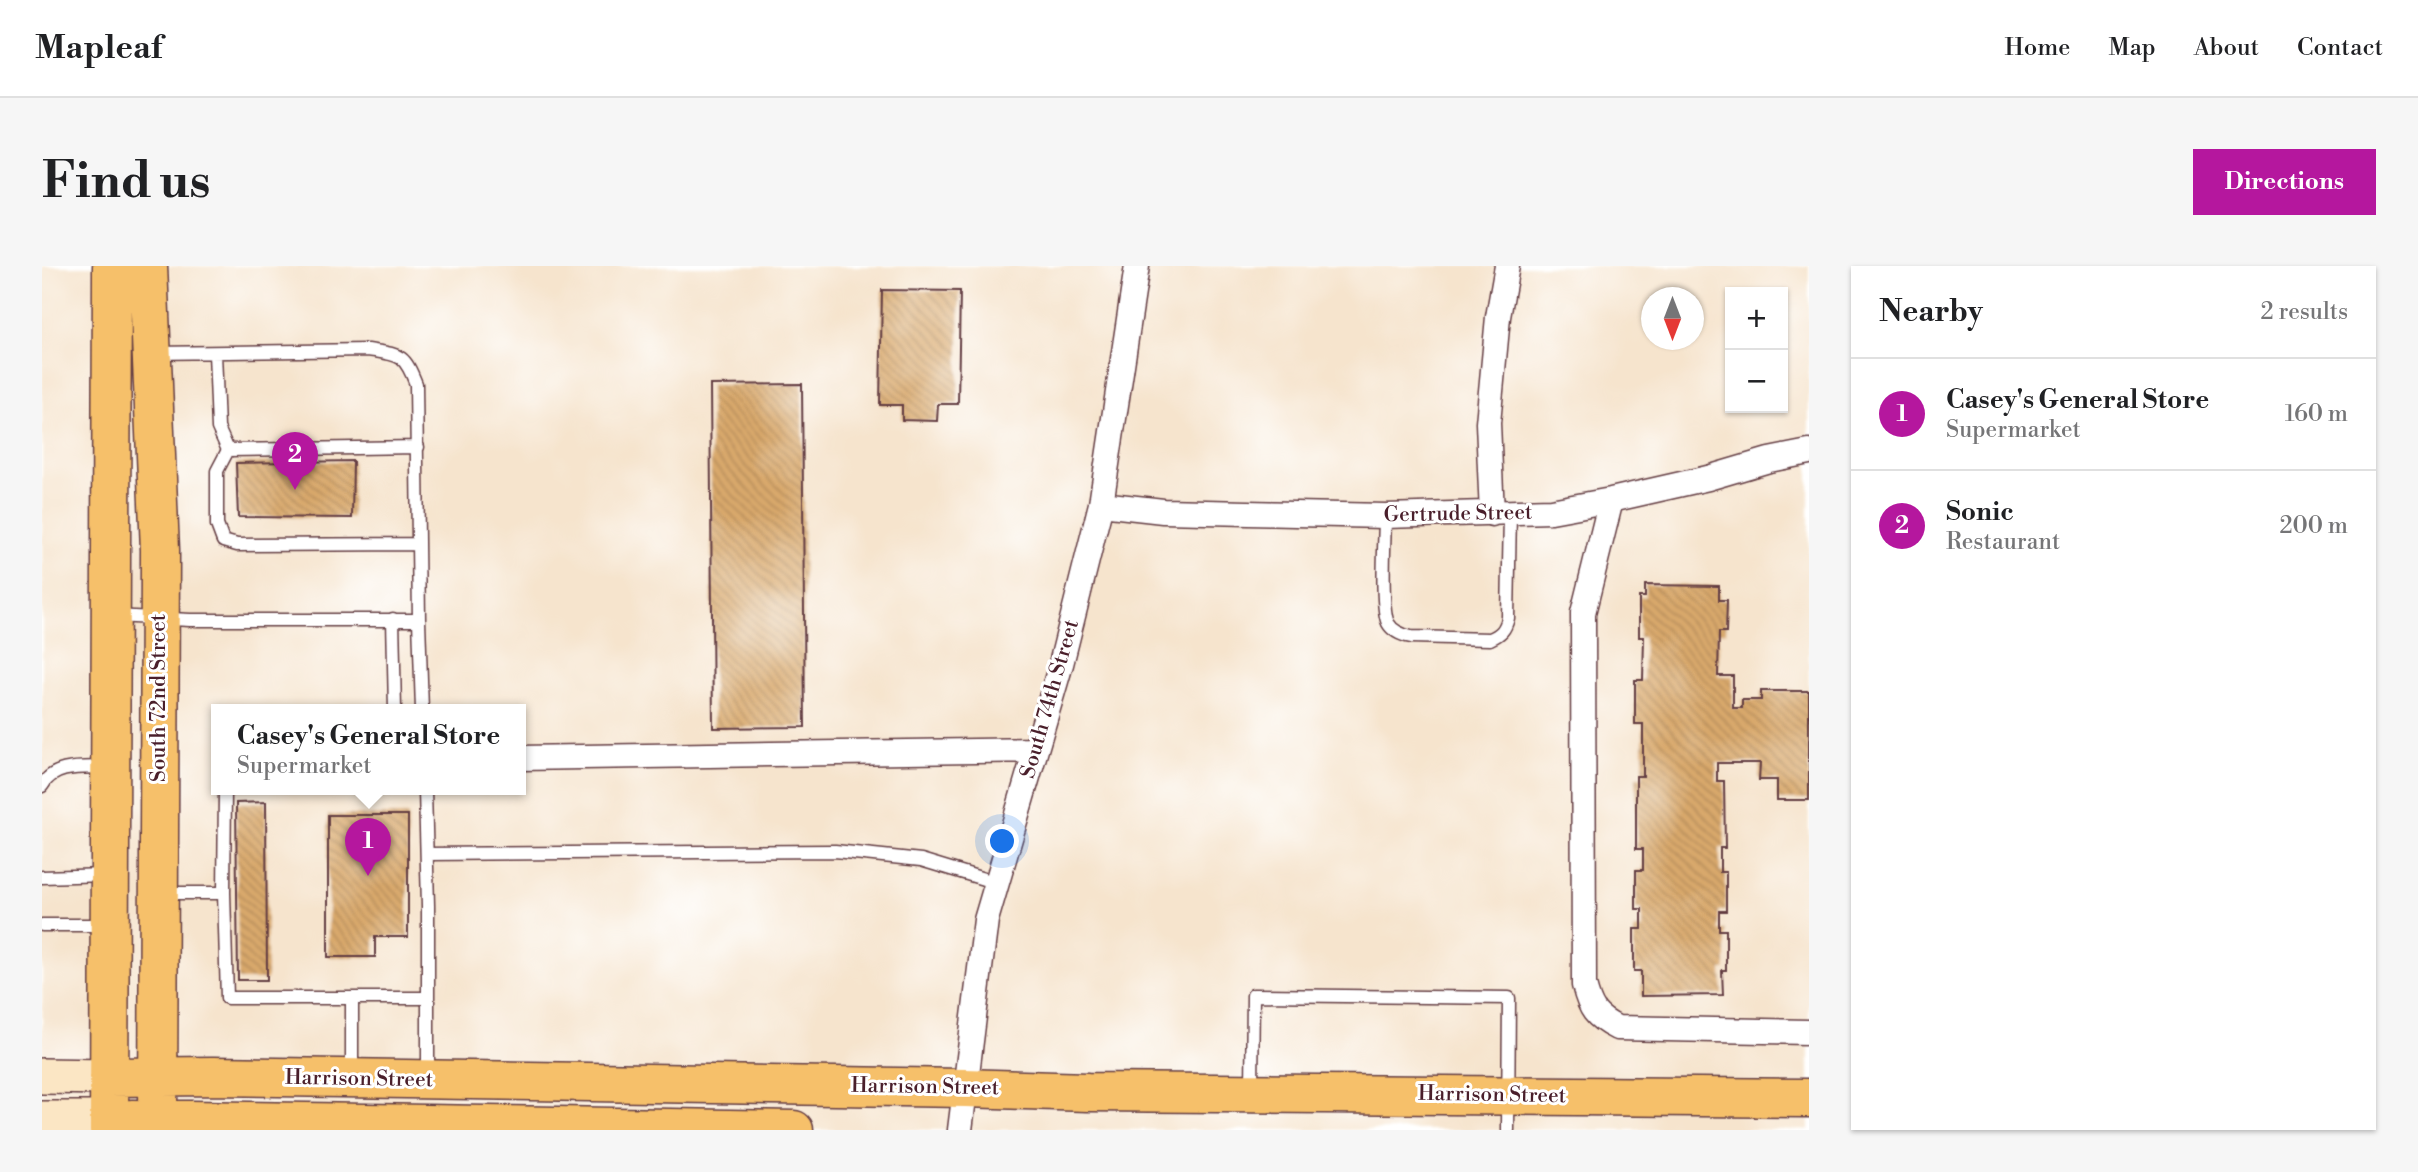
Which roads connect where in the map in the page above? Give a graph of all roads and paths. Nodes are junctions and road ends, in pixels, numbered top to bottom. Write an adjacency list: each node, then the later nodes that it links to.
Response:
1 (112, 266): 15 (main road)
2 (148, 266): 5 (main road, South 72nd Street)
3 (1137, 266): 11 (street, South 74th Street)
4 (1507, 266): 12 (street)
5 (152, 352): 6 (lane); 16 (main road, South 72nd Street)
6 (215, 353): 7 (lane); 8 (lane)
7 (418, 447): 8 (lane); 14 (lane)
8 (228, 450): 14 (lane)
9 (1809, 452): 10 (street, Gertrude Street)
10 (1611, 500): 12 (street, Gertrude Street); 37 (street)
11 (1101, 505): 13 (street, Gertrude Street); 21 (street, South 74th Street)
12 (1501, 514): 13 (street, Gertrude Street); 13 (lane)
13 (1385, 516)
14 (417, 544): 18 (lane)
15 (110, 615): 16 (lane); 23 (main road)
16 (159, 617): 17 (lane); 31 (main road, South 72nd Street)
17 (393, 619): 18 (lane); 19 (lane)
18 (419, 620): 20 (lane)
19 (395, 704)
20 (422, 704)
21 (1035, 750): 22 (street); 30 (street, South 74th Street)
22 (526, 758)
23 (110, 766): 24 (lane); 28 (main road)
24 (42, 786)
25 (225, 795): 32 (lane)
26 (425, 795): 27 (lane)
27 (427, 854): 30 (lane); 36 (lane)
28 (109, 875): 29 (lane); 34 (main road)
29 (42, 877)
30 (997, 883): 43 (street, South 74th Street)
31 (158, 893): 32 (lane); 39 (main road, South 72nd Street)
32 (224, 893): 35 (lane)
33 (42, 925): 34 (lane)
34 (109, 925): 40 (main road)
35 (352, 998): 36 (lane); 41 (lane)
36 (428, 998): 42 (lane)
37 (1809, 1032)
38 (42, 1076): 40 (main road, Harrison Street)
39 (158, 1076): 40 (main road, Harrison Street); 41 (main road, Harrison Street); 49 (main road, South 72nd Street)
40 (109, 1077): 48 (main road)
41 (352, 1079): 42 (main road, Harrison Street)
42 (428, 1080): 43 (main road, Harrison Street)
43 (965, 1088): 44 (main road, Harrison Street); 52 (street, South 74th Street)
44 (1252, 1093): 46 (main road, Harrison Street); 46 (lane)
45 (1809, 1098): 46 (main road, Harrison Street)
46 (1508, 1113)
47 (42, 1119): 48 (main road, Harrison Street)
48 (109, 1125): 49 (main road, Harrison Street)
49 (158, 1125): 50 (main road, Harrison Street)
50 (429, 1126): 51 (main road, Harrison Street)
51 (794, 1130)
52 (960, 1130)

